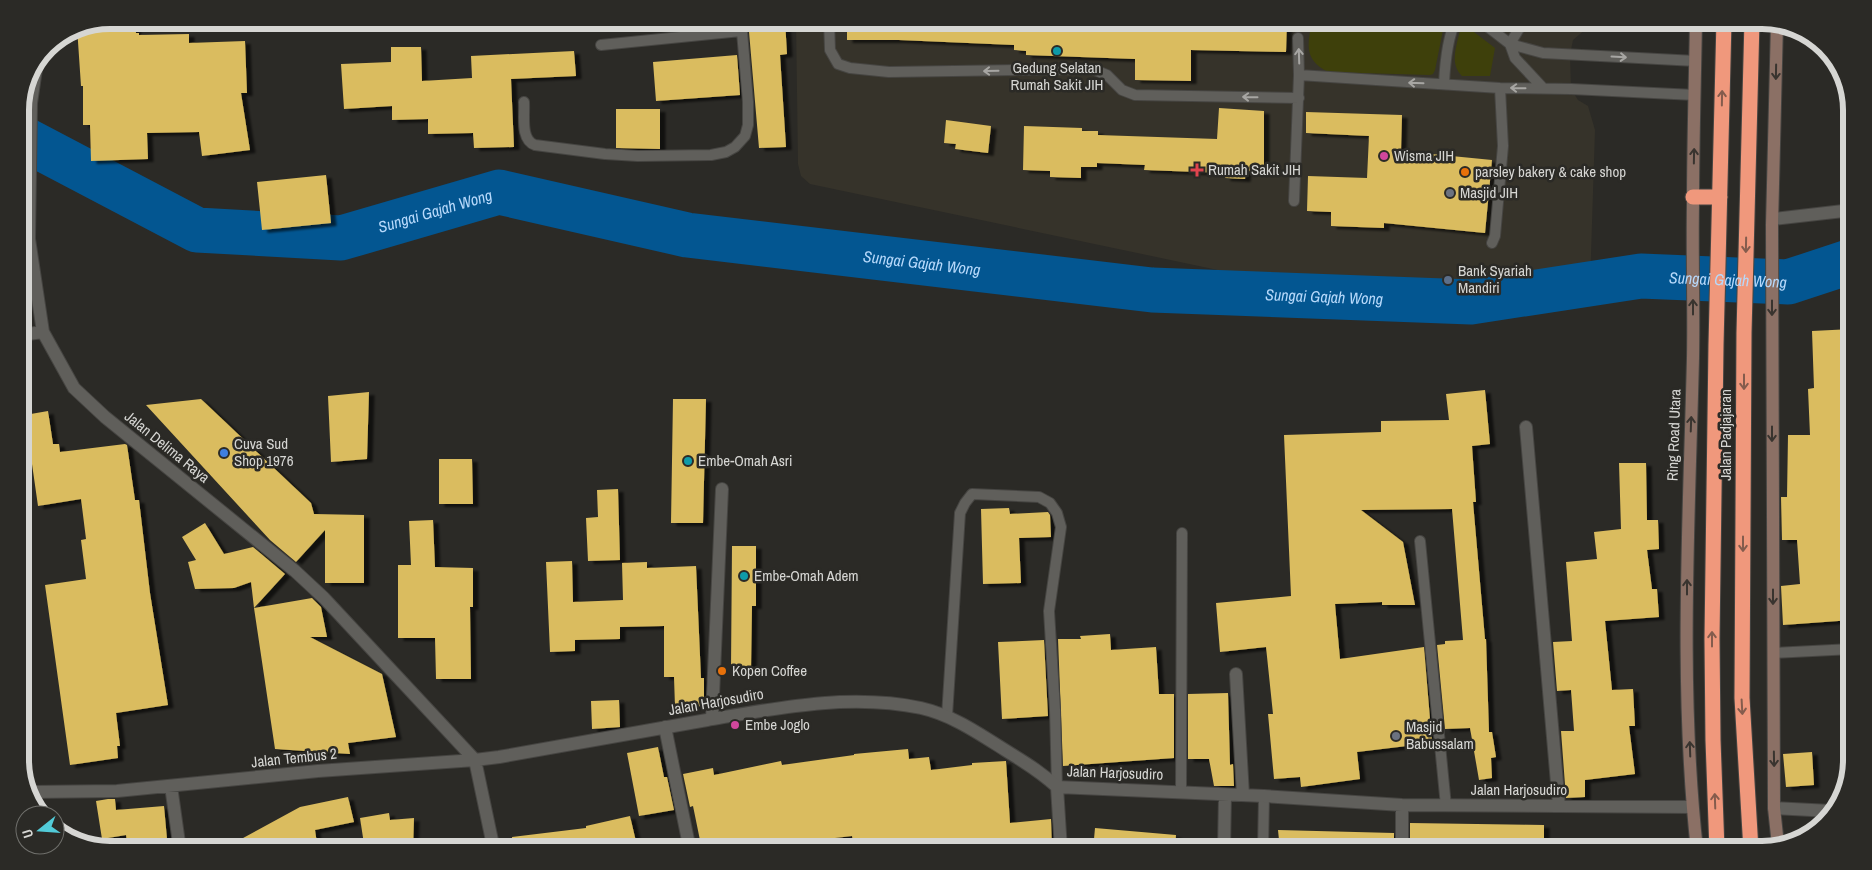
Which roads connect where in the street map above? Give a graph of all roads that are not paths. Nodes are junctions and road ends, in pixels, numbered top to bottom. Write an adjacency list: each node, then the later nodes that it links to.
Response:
1 (829, 29): 20 (lane, one-way to 1)
2 (1453, 29): 15 (lane)
3 (1491, 29): 12 (lane)
4 (1519, 29): 12 (lane)
5 (1696, 29): 13 (street, Ring Road Utara)
6 (1724, 29): 22 (highway, Jalan Padjajaran, one-way to 6)
7 (1752, 29): 66 (highway, Jalan Padjajaran, one-way to 66)
8 (1777, 30): 26 (street, one-way to 26)
9 (741, 31): 11 (lane); 21 (lane)
10 (1298, 38): 14 (lane, one-way to 10)
11 (601, 44)
12 (1510, 44): 13 (lane, one-way to 13); 18 (lane)
13 (1696, 61): 19 (street, Ring Road Utara)
14 (1299, 75): 15 (lane, one-way to 14); 20 (lane)
15 (1444, 84): 17 (lane)
16 (33, 86): 27 (street, Jalan Delima Raya)
17 (1500, 88): 18 (lane, one-way to 17); 29 (lane)
18 (1543, 88): 19 (lane)
19 (1695, 95): 24 (street, Ring Road Utara, one-way to 19)
20 (1299, 98): 23 (lane)
21 (524, 102)
22 (1719, 198): 24 (highway); 65 (highway, Jalan Padjajaran, one-way to 22)
23 (1294, 201)
24 (1693, 201): 53 (street, Ring Road Utara, one-way to 24)
25 (1843, 211): 26 (street)
26 (1772, 222): 37 (street, one-way to 37)
27 (29, 239)
28 (29, 239): 30 (street, Jalan Delima Raya)
29 (1492, 243)
30 (43, 332): 31 (street); 42 (street, Jalan Delima Raya)
31 (29, 334)
32 (1526, 427): 52 (street)
33 (722, 489): 40 (street)
34 (1182, 533): 46 (lane)
35 (1420, 541): 51 (lane)
36 (1843, 649): 37 (lane)
37 (1773, 653): 54 (street, one-way to 54)
38 (1236, 674): 48 (street)
39 (947, 716): 40 (street, Jalan Harjosudiro); 44 (street, Jalan Harjosudiro); 44 (lane)
40 (712, 719): 41 (street, Jalan Harjosudiro)
41 (665, 727): 42 (street, Jalan Harjosudiro); 59 (street)
42 (474, 760): 43 (street, Jalan Tembus 2); 58 (street)
43 (171, 786): 45 (street, Jalan Tembus 2); 57 (street)
44 (1056, 787): 46 (street, Jalan Harjosudiro); 60 (street)
45 (35, 792)
46 (1181, 792): 47 (street, Jalan Harjosudiro)
47 (1225, 795): 48 (street, Jalan Harjosudiro); 61 (street)
48 (1243, 796): 49 (street, Jalan Harjosudiro)
49 (1264, 796): 50 (street, Jalan Harjosudiro); 62 (lane)
50 (1402, 805): 51 (street, Jalan Harjosudiro); 63 (street)
51 (1446, 806): 52 (street, Jalan Harjosudiro)
52 (1559, 806): 53 (street, Jalan Harjosudiro)
53 (1692, 807): 64 (street, Ring Road Utara)
54 (1774, 808): 55 (street); 56 (street)
55 (1825, 811)
56 (1777, 840)
57 (179, 841)
58 (492, 841)
59 (688, 841)
60 (1060, 841)
61 (1224, 841)
62 (1262, 841)
63 (1402, 841)
64 (1696, 841)
65 (1717, 841)
66 (1750, 841)

